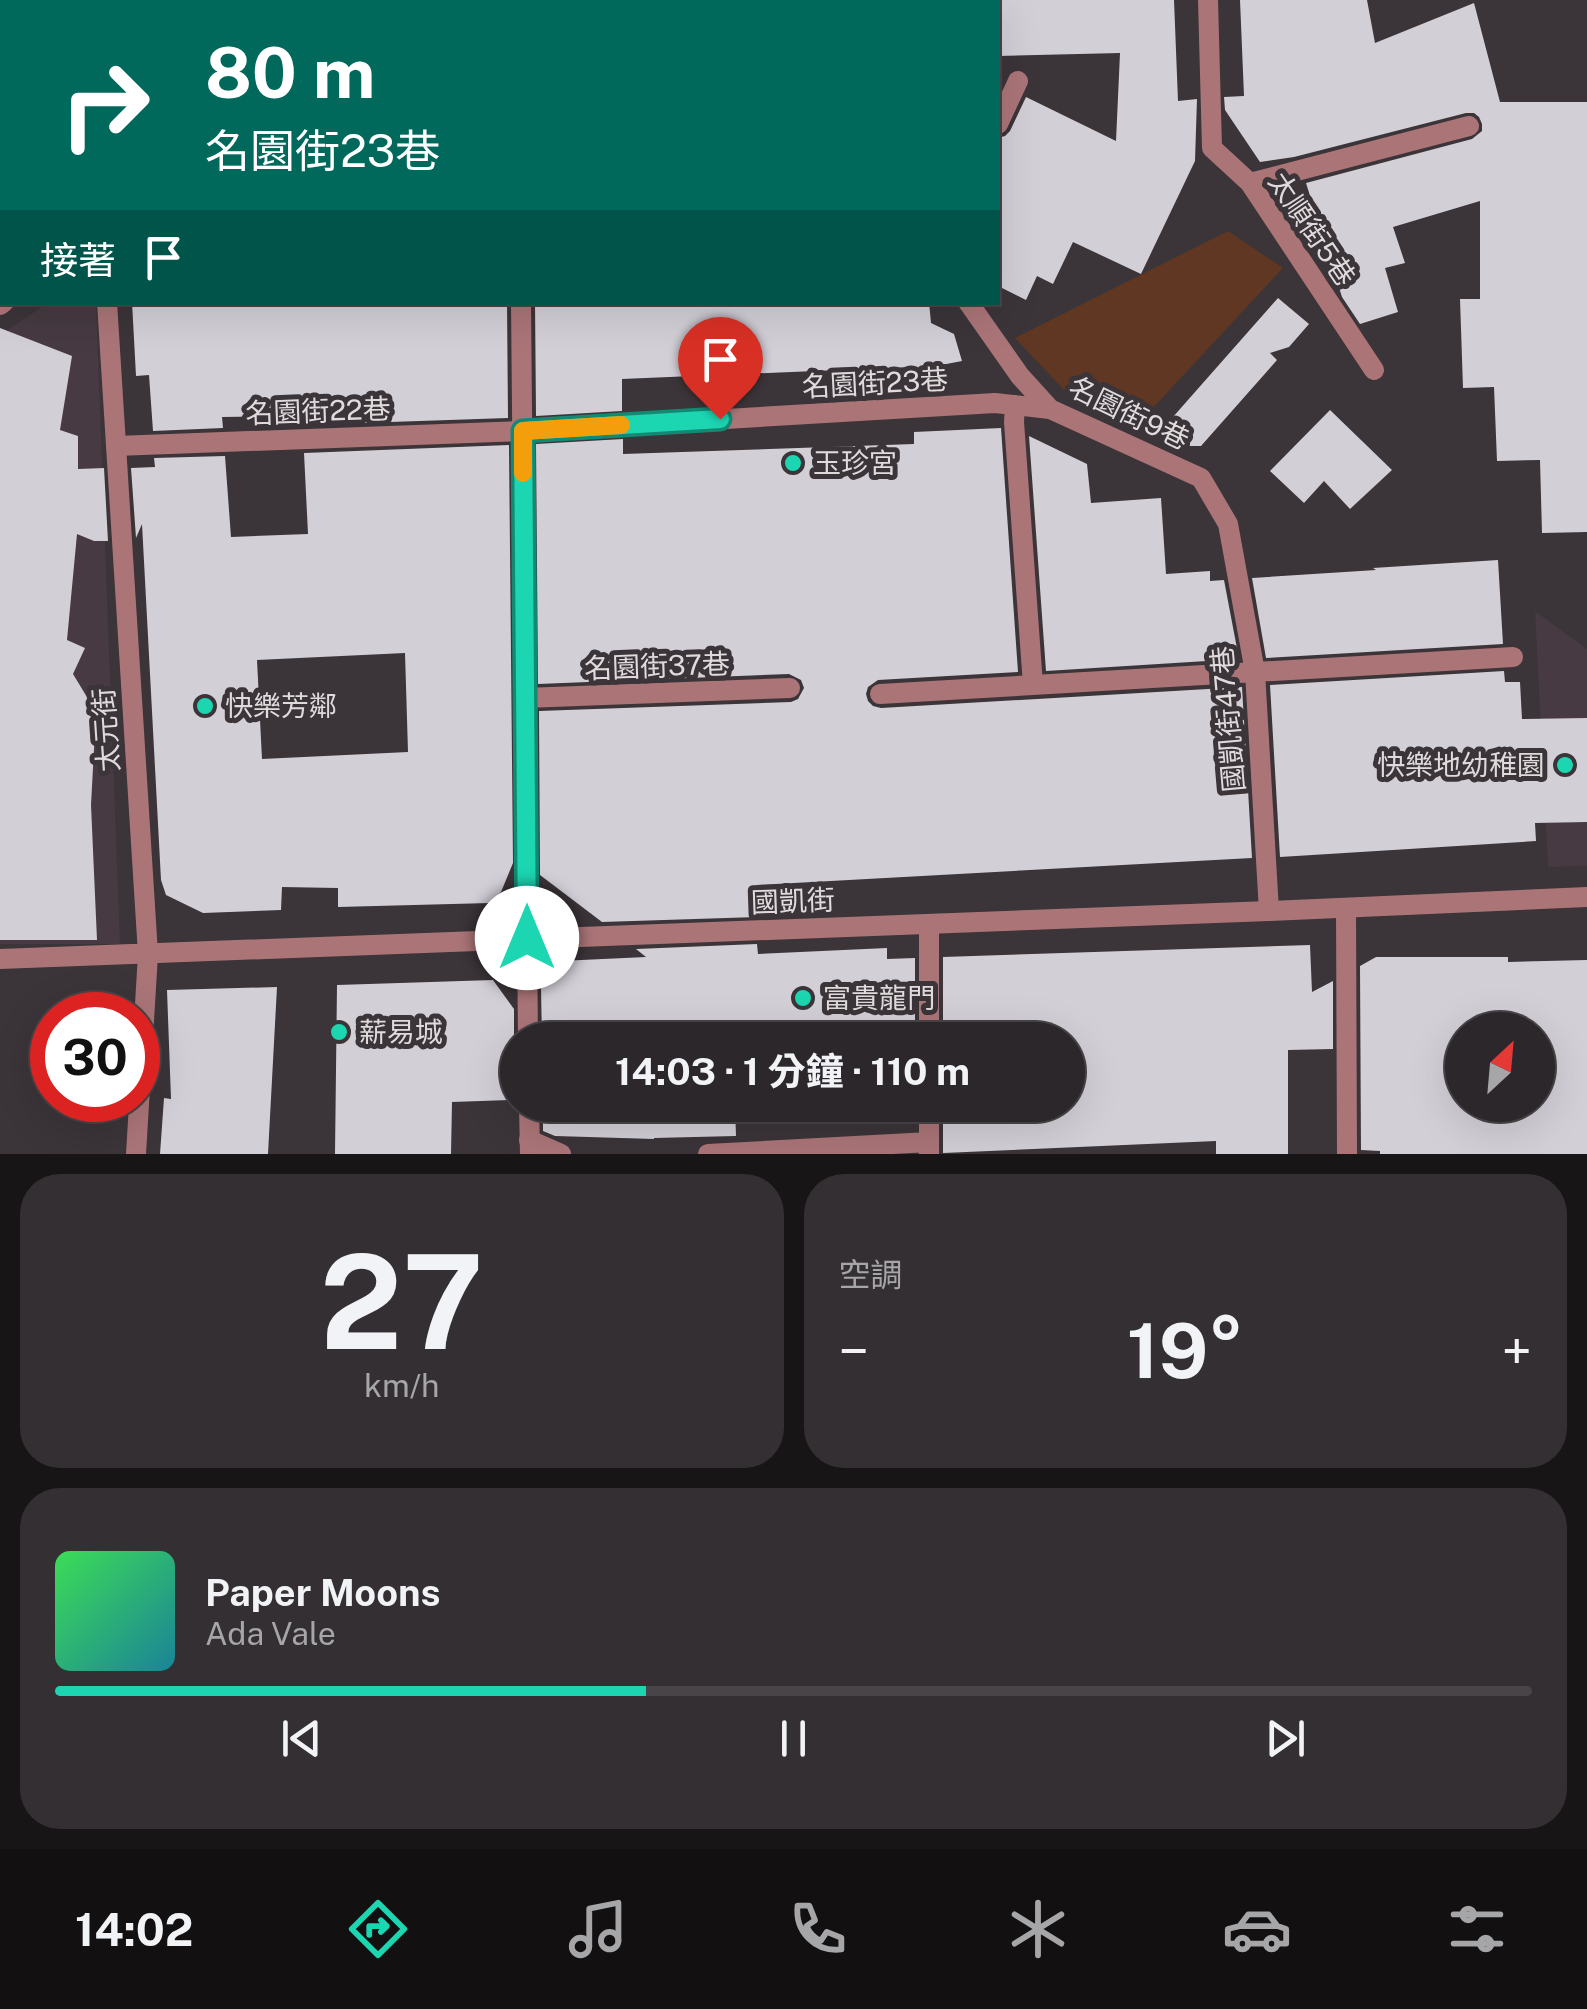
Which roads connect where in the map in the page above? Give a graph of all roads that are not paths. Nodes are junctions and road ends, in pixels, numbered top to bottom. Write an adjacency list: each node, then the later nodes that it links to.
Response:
1 (1208, 0): 5 (street, 太順街5巷)
2 (1018, 80): 3 (street)
3 (1000, 120)
4 (1469, 126): 5 (street)
5 (1250, 183): 9 (street, 太順街5巷)
6 (107, 305): 13 (street, 太元街)
7 (521, 305): 12 (street)
8 (970, 305): 11 (street, 名園街9巷)
9 (1374, 370)
10 (1016, 405): 11 (street, 名園街23巷); 12 (street, 名園街23巷); 17 (street)
11 (1050, 408): 14 (street, 名園街9巷)
12 (523, 431): 13 (street, 名園街22巷); 20 (street)
13 (116, 446): 26 (street, 太元街)
14 (1228, 524): 16 (street, 國凱街47巷)
15 (1513, 658): 16 (street)
16 (1256, 672): 17 (street); 23 (street, 國凱街47巷)
17 (1033, 685): 19 (street)
18 (790, 688): 20 (street, 名園街37巷)
19 (880, 694)
20 (525, 698): 25 (street)
21 (1587, 897): 22 (street, 國凱街)
22 (1346, 908): 23 (street, 國凱街); 37 (street)
23 (1268, 912): 24 (street, 國凱街)
24 (929, 924): 25 (street, 國凱街); 29 (street)
25 (527, 938): 26 (street, 國凱街); 28 (street)
26 (148, 954): 27 (street, 國凱街); 34 (street, 太元街)
27 (0, 959)
28 (528, 1022)
29 (929, 1022)
30 (529, 1122): 32 (street)
31 (929, 1122): 33 (street)
32 (530, 1147): 35 (street)
33 (929, 1148): 36 (street)
34 (136, 1154)
35 (561, 1154)
36 (708, 1154)
37 (1347, 1154)

